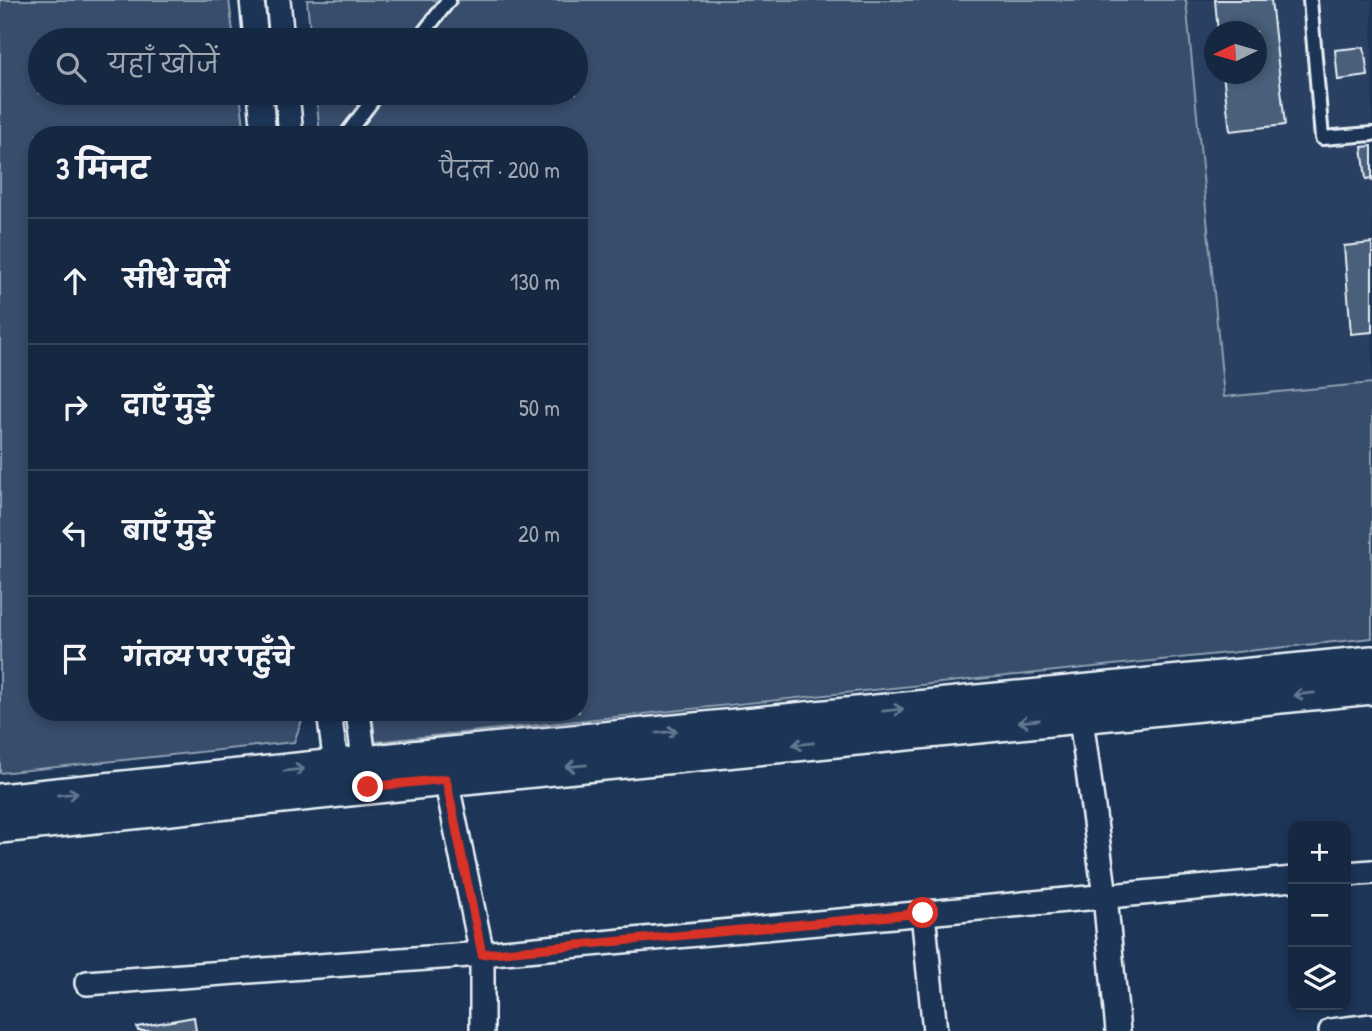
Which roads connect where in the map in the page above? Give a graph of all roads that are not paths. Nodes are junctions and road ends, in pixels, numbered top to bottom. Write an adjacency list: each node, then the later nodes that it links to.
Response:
1 (252, 0): 5 (street)
2 (278, 0): 6 (street)
3 (449, 0): 7 (lane)
4 (1310, 0): 14 (lane)
5 (255, 28)
6 (281, 28)
7 (427, 28)
8 (261, 105): 11 (street)
9 (288, 105): 12 (street)
10 (369, 105): 13 (lane)
11 (263, 126)
12 (290, 126)
13 (353, 126)
14 (1372, 134)
15 (1372, 663): 17 (street)
16 (1372, 687): 17 (street, one-way to 17)
17 (1079, 704): 20 (street); 27 (street)
18 (332, 721): 21 (street)
19 (357, 721): 21 (street)
20 (444, 767): 21 (street); 29 (street)
21 (352, 776): 22 (street, one-way to 21); 23 (street)
22 (0, 801)
23 (0, 826)
24 (1372, 872): 25 (street)
25 (1351, 874)
26 (1288, 879): 27 (street)
27 (1105, 896): 28 (street); 34 (street)
28 (923, 913): 29 (street); 33 (street)
29 (482, 954): 30 (street); 32 (street)
30 (86, 982)
31 (1372, 1026): 35 (street)
32 (482, 1031)
33 (935, 1031)
34 (1118, 1031)
35 (1331, 1031)

